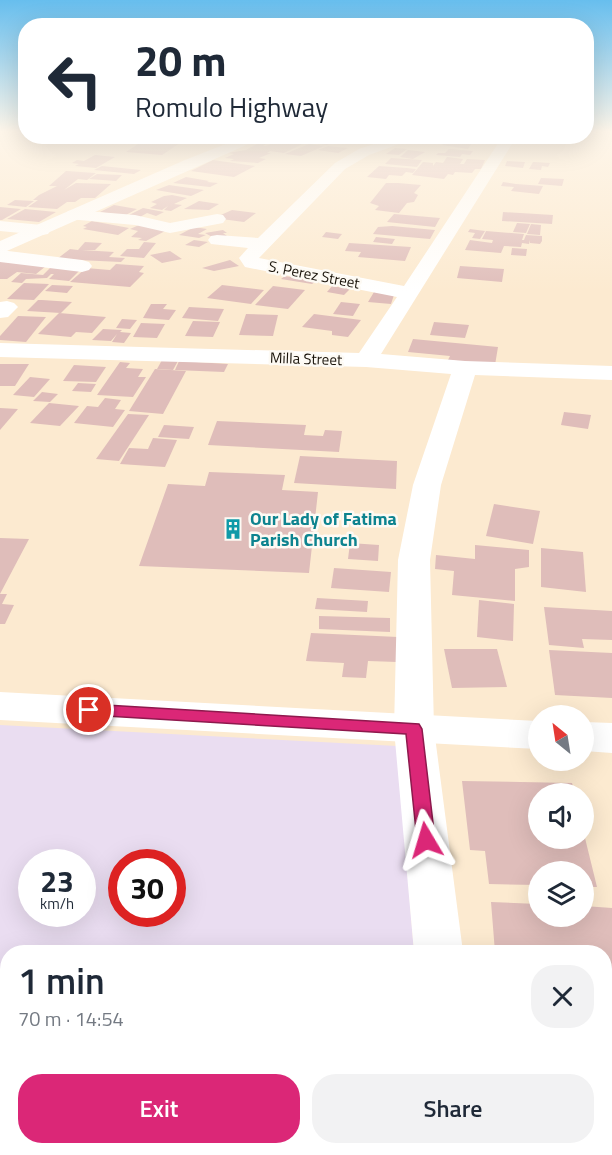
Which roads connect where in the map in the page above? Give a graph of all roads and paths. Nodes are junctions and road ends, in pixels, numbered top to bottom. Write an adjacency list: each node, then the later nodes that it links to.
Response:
1 (141, 185): 4 (main road)
2 (321, 185): 9 (main road, S. Perez Street)
3 (480, 185): 13 (main road)
4 (74, 215): 5 (main road); 7 (main road)
5 (217, 219)
6 (0, 226): 7 (main road)
7 (42, 230): 10 (main road)
8 (218, 240): 9 (main road)
9 (262, 244): 13 (main road, S. Perez Street)
10 (0, 248)
11 (0, 256): 12 (main road)
12 (82, 266)
13 (410, 294): 15 (main road)
14 (0, 350): 15 (main road, Milla Street)
15 (366, 360): 16 (main road, Milla Street)
16 (465, 368): 17 (main road, Milla Street); 19 (main road)
17 (612, 373)
18 (0, 705): 19 (main road)
19 (414, 729): 20 (main road); 23 (main road)
20 (528, 735)
21 (594, 737): 22 (main road)
22 (612, 738)
23 (438, 945)

